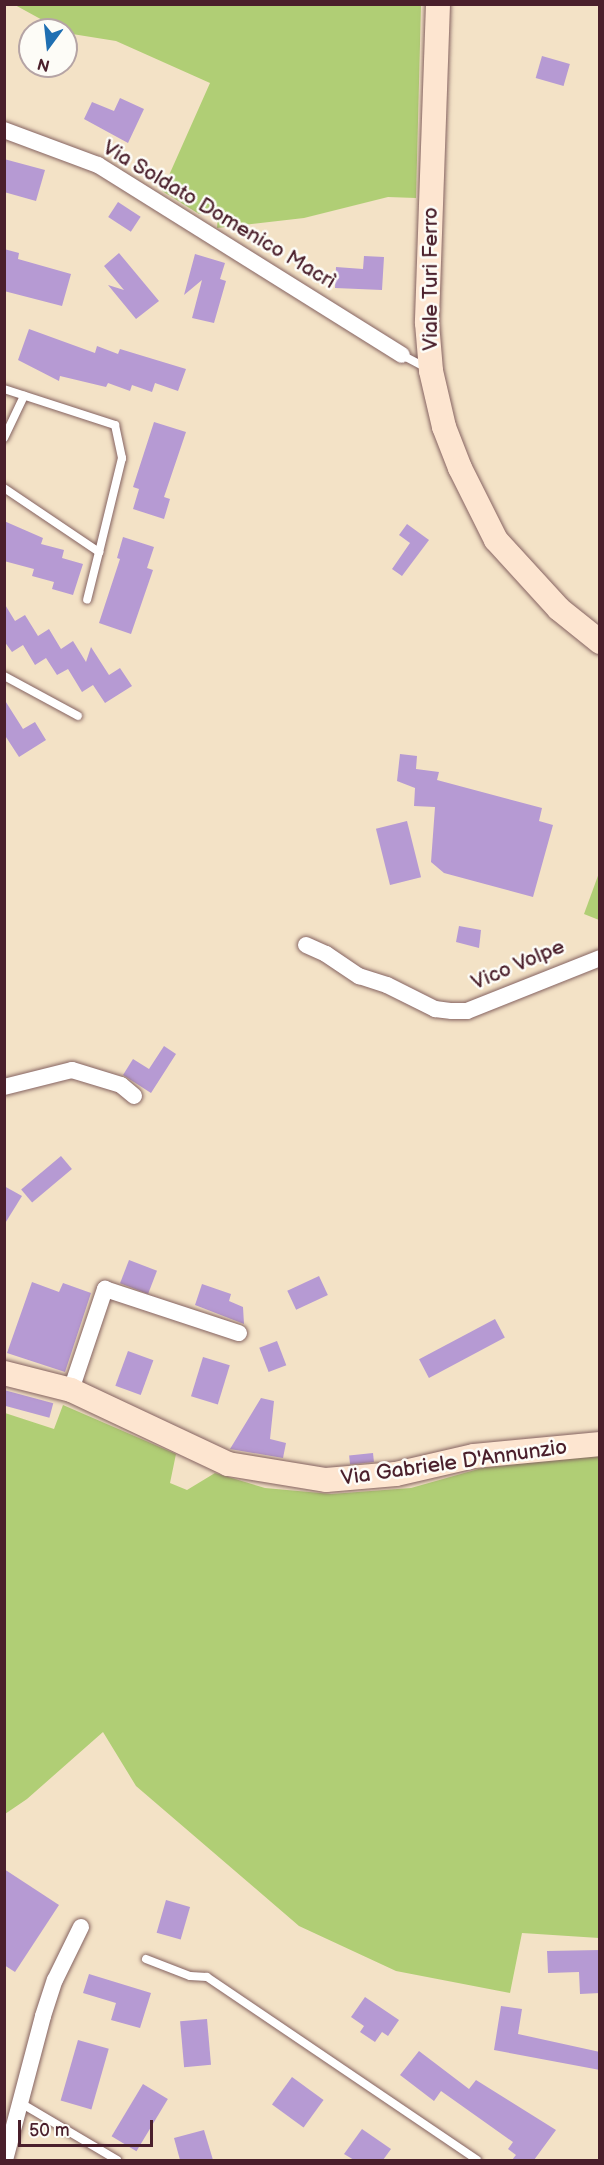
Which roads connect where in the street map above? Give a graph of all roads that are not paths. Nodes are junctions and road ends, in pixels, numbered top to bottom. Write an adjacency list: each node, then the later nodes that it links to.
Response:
1 (438, 4): 4 (main road, Viale Turi Ferro)
2 (4, 130): 3 (street, Via Soldato Domenico Macrì)
3 (402, 355): 4 (lane)
4 (431, 371): 11 (main road, Viale Turi Ferro)
5 (4, 389): 6 (lane)
6 (24, 396): 7 (lane); 9 (lane)
7 (4, 438)
8 (4, 488): 9 (lane)
9 (99, 552): 10 (lane)
10 (87, 600)
11 (600, 642)
12 (4, 676): 13 (lane)
13 (78, 716)
14 (306, 945): 15 (street, Vico Volpe)
15 (600, 958)
16 (4, 1087): 17 (street)
17 (134, 1096)
18 (239, 1333): 20 (street)
19 (4, 1372): 20 (main road, Via Gabriele D'Annunzio)
20 (71, 1390): 21 (main road, Via Gabriele D'Annunzio)
21 (600, 1444)
22 (81, 1927): 24 (street)
23 (146, 1959): 27 (lane)
24 (19, 2102): 25 (street); 26 (lane)
25 (5, 2158)
26 (117, 2160)
27 (477, 2160)

